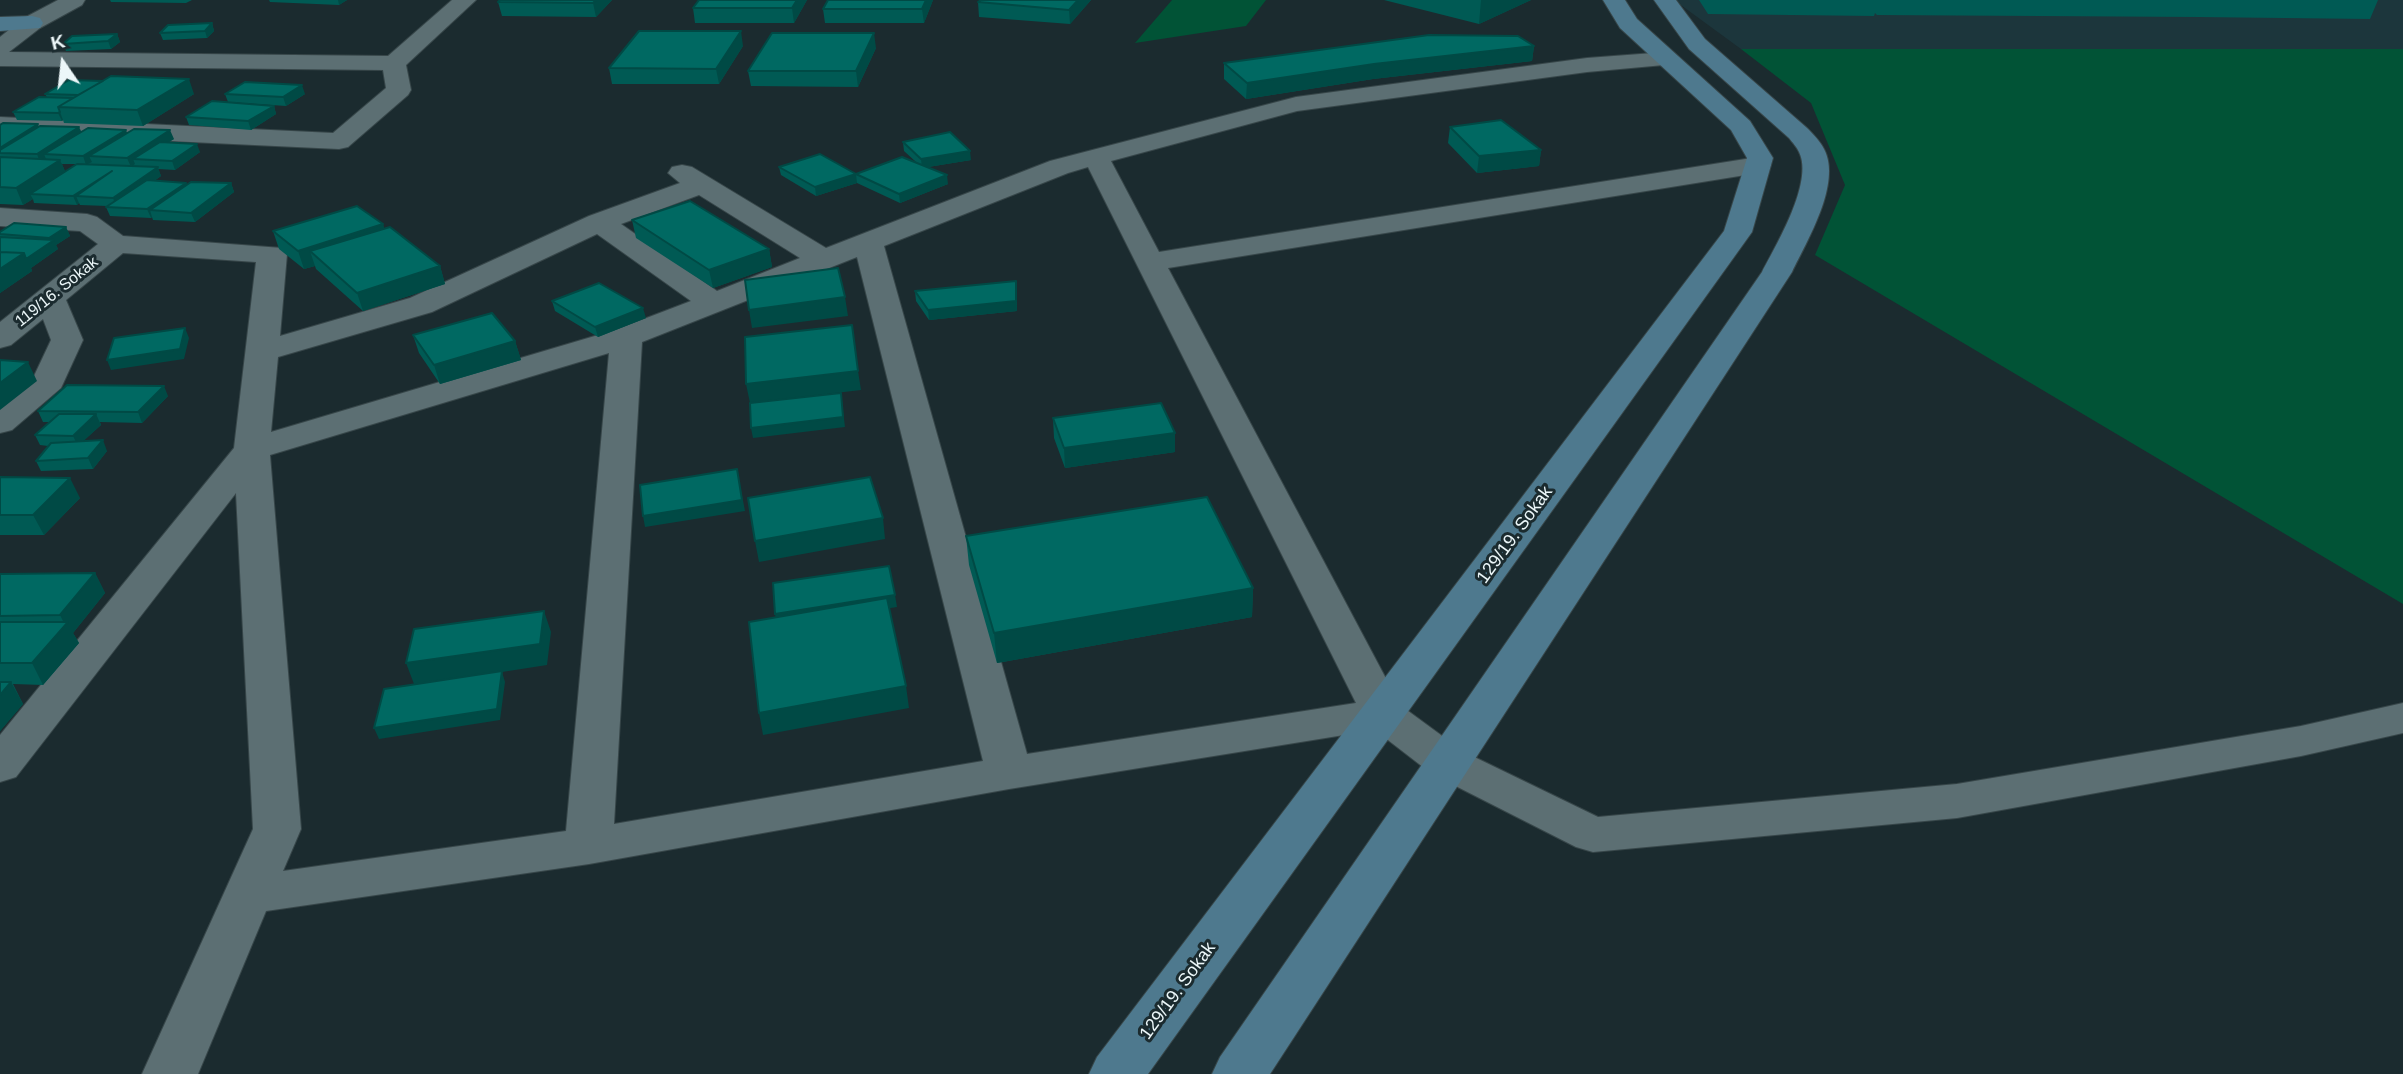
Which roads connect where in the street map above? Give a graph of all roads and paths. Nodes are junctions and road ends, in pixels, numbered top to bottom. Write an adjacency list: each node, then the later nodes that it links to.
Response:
1 (74, 0): 5 (street)
2 (465, 0): 10 (street)
3 (1614, 0): 9 (main road)
4 (1665, 0): 29 (main road)
5 (32, 23): 6 (main road); 7 (street)
6 (0, 24)
7 (0, 48)
8 (0, 59): 10 (street)
9 (1667, 59): 12 (street); 13 (main road)
10 (394, 63): 11 (street)
11 (0, 125)
12 (1096, 157): 16 (street); 19 (street)
13 (1758, 165): 19 (street); 27 (main road, 129/19. Sokak)
14 (0, 217): 17 (street, 119/16. Sokak)
15 (599, 222): 18 (street); 21 (street); 24 (street)
16 (868, 243): 18 (street); 31 (street)
17 (116, 244): 20 (street, 119/16. Sokak); 24 (street)
18 (824, 260): 21 (street)
19 (1150, 262): 27 (street)
20 (50, 299): 23 (street, 119/16. Sokak); 25 (street)
21 (714, 303): 22 (street)
22 (626, 337): 26 (street); 32 (street)
23 (0, 338)
24 (262, 351): 26 (street)
25 (0, 424)
26 (252, 449): 30 (street); 33 (street)
27 (1383, 714): 29 (street); 31 (street); 35 (main road, 129/19. Sokak)
28 (2403, 718): 29 (street)
29 (1448, 763): 36 (main road)
30 (0, 766)
31 (1009, 773): 32 (street)
32 (589, 846): 33 (street)
33 (248, 895): 34 (street)
34 (170, 1074)
35 (1117, 1074)
36 (1240, 1074)

